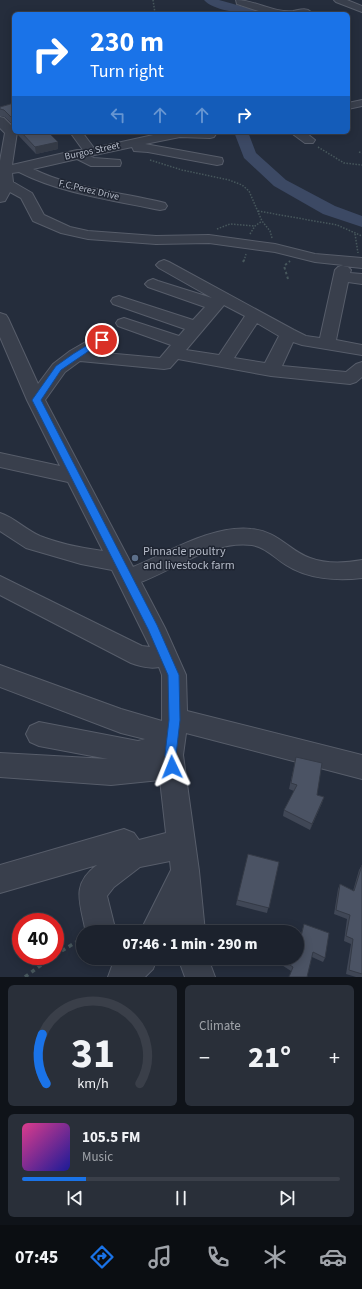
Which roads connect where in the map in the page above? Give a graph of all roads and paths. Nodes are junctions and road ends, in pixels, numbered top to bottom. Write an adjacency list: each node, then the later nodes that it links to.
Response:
1 (153, 0): 5 (path)
2 (241, 0): 6 (street)
3 (339, 0): 4 (street)
4 (362, 9)
5 (155, 12)
6 (276, 12)
7 (362, 96): 8 (street)
8 (350, 99)
9 (362, 104): 10 (street)
10 (350, 106)
11 (0, 121): 27 (street)
12 (77, 134): 21 (street)
13 (173, 134): 18 (street, Burgos Street)
14 (299, 134): 16 (street)
15 (118, 135): 18 (street)
16 (309, 140): 25 (path)
17 (19, 142): 27 (street)
18 (135, 142): 21 (street, Burgos Street)
19 (119, 151): 21 (street); 23 (street); 30 (path)
20 (359, 152): 22 (path)
21 (85, 153): 24 (street); 26 (street, Burgos Street)
22 (362, 153)
23 (217, 161)
24 (114, 163)
25 (362, 165)
26 (20, 167): 27 (street, Burgos Street); 29 (street, F.C.Perez Drive)
27 (5, 171): 28 (street); 34 (street)
28 (0, 198)
29 (160, 206)
30 (258, 210): 32 (path); 35 (path)
31 (255, 226): 34 (path)
32 (355, 234): 33 (path); 37 (path)
33 (362, 236)
34 (198, 239): 35 (street)
35 (275, 248): 36 (street)
36 (293, 253): 37 (street); 38 (path)
37 (350, 268): 39 (street); 50 (street)
38 (288, 279)
39 (362, 279)
40 (153, 284): 42 (street); 42 (street); 43 (street)
41 (119, 301): 43 (street)
42 (218, 301): 44 (street); 47 (street)
43 (134, 306): 47 (street)
44 (253, 316): 48 (street); 54 (street)
45 (0, 318): 57 (street)
46 (124, 323): 51 (street)
47 (196, 327): 51 (street)
48 (288, 334): 50 (street); 56 (street)
49 (102, 340): 53 (street)
50 (327, 344): 52 (street)
51 (178, 348): 53 (street); 54 (street)
52 (362, 350)
53 (76, 355): 57 (street)
54 (224, 361): 56 (street)
55 (362, 368): 56 (street)
56 (271, 370)
57 (36, 400): 59 (street)
58 (0, 460): 59 (street)
59 (75, 476): 62 (street)
60 (0, 521): 62 (street)
61 (362, 569): 62 (street)
62 (124, 571): 64 (street)
63 (0, 584): 64 (street)
64 (165, 656): 67 (street)
65 (0, 676): 67 (street)
66 (39, 734): 67 (street)
67 (172, 741): 68 (street); 69 (street); 71 (street)
68 (0, 765)
69 (362, 767)
70 (134, 855): 71 (street); 72 (street); 73 (street)
71 (183, 857): 74 (street); 75 (street)
72 (0, 878)
73 (91, 925)
74 (158, 925)
75 (189, 925)
76 (76, 942): 77 (path)
77 (64, 950)
78 (42, 965): 81 (path)
79 (135, 965): 82 (street)
80 (196, 965): 83 (street)
81 (25, 977)
82 (123, 977)
83 (200, 977)

